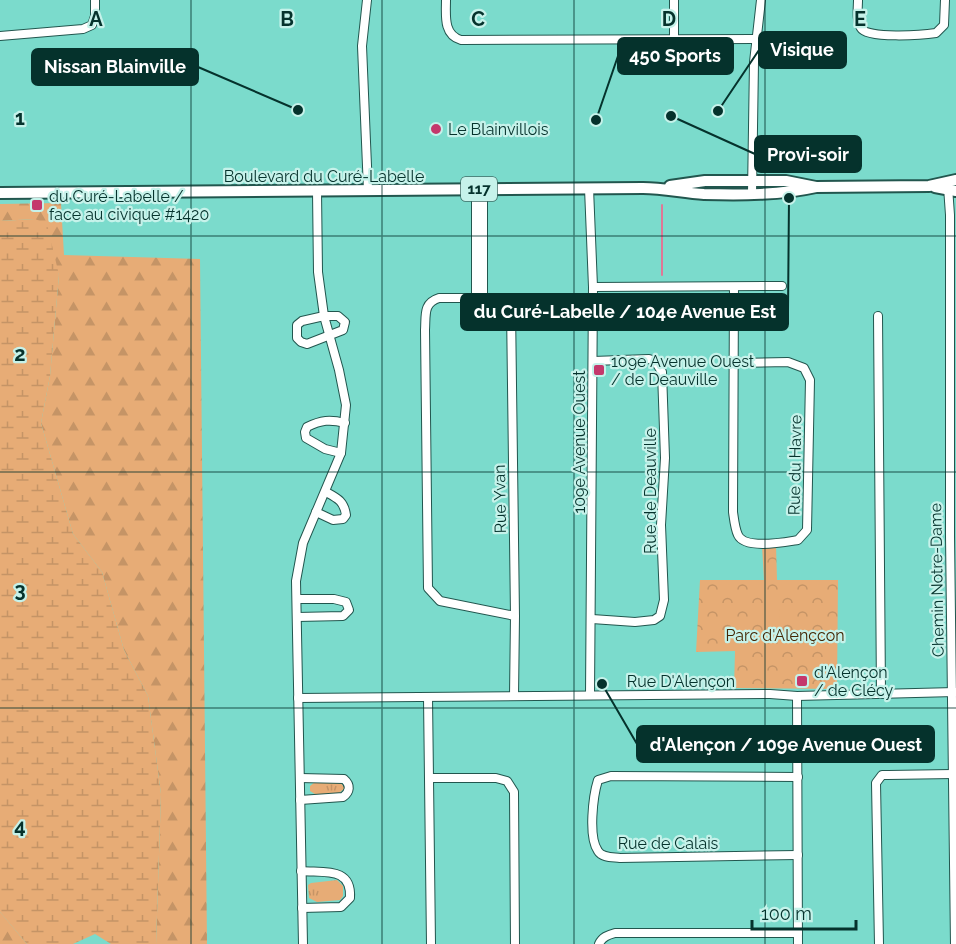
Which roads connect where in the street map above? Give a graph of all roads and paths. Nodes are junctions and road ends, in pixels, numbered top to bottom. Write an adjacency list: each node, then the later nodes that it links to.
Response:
1 (95, 0): 8 (street)
2 (367, 0): 17 (street)
3 (446, 0): 9 (street)
4 (674, 0): 9 (street)
5 (761, 0): 10 (street)
6 (858, 0): 7 (street)
7 (945, 0)
8 (0, 36)
9 (674, 38): 10 (street)
10 (756, 39): 11 (street)
11 (752, 181): 13 (main road, Boulevard du Curé-Labelle / 117); 15 (main road, Boulevard du Curé-Labelle / 117); 20 (street)
12 (952, 186): 13 (main road, Boulevard du Curé-Labelle / 117); 22 (street, Chemin Notre-Dame)
13 (816, 187): 20 (main road, Boulevard du Curé-Labelle / 117)
14 (589, 188): 15 (main road, Boulevard du Curé-Labelle / 117); 16 (main road, Boulevard du Curé-Labelle / 117); 25 (street, 109e Avenue Ouest)
15 (649, 188): 20 (main road, Boulevard du Curé-Labelle / 117)
16 (479, 189): 17 (main road, Boulevard du Curé-Labelle / 117); 27 (street)
17 (368, 190): 18 (main road, Boulevard du Curé-Labelle / 117)
18 (317, 191): 19 (main road, Boulevard du Curé-Labelle / 117); 28 (street)
19 (0, 193)
20 (752, 193)
21 (956, 198): 22 (street, Chemin Notre-Dame)
22 (950, 215): 23 (street, Chemin Notre-Dame)
23 (953, 280): 41 (street, Chemin Notre-Dame)
24 (782, 286): 26 (street)
25 (593, 287): 26 (street); 31 (street, 109e Avenue Ouest)
26 (734, 287): 32 (street, Rue du Havre)
27 (480, 298): 38 (street, Rue Yvan); 38 (street)
28 (324, 316): 30 (street); 30 (street); 30 (street)
29 (878, 316): 42 (street)
30 (329, 335): 33 (street)
31 (593, 361): 40 (street, 109e Avenue Ouest); 40 (street, Rue de Deauville)
32 (734, 363): 32 (street, Rue du Havre)
33 (345, 423): 34 (street); 34 (street)
34 (341, 453): 35 (street)
35 (326, 492): 36 (street); 36 (street)
36 (316, 512): 37 (street)
37 (297, 599): 39 (street); 39 (street)
38 (515, 616): 44 (street, Rue Yvan)
39 (297, 617): 47 (street)
40 (592, 619): 43 (street, 109e Avenue Ouest)
41 (954, 692): 42 (street, Rue D'Alençon); 48 (street, Chemin Notre-Dame)
42 (881, 694): 45 (street, Rue D'Alençon)
43 (590, 695): 44 (street, Rue D'Alençon); 45 (street, Rue D'Alençon)
44 (514, 696): 46 (street, Rue D'Alençon)
45 (797, 696): 49 (street)
46 (428, 697): 47 (street, Rue D'Alençon); 51 (street)
47 (298, 698): 50 (street)
48 (953, 774): 62 (street); 63 (street, Chemin Notre-Dame)
49 (798, 777): 53 (street); 53 (street, Rue de Calais)
50 (300, 778): 52 (street); 52 (street)
51 (430, 778): 58 (street); 59 (street)
52 (300, 800): 54 (street)
53 (798, 855): 56 (street)
54 (302, 871): 55 (street); 55 (street)
55 (302, 908): 57 (street)
56 (798, 933): 60 (street); 61 (street)
57 (303, 944)
58 (431, 944)
59 (515, 944)
60 (599, 944)
61 (798, 944)
62 (879, 944)
63 (955, 944)

